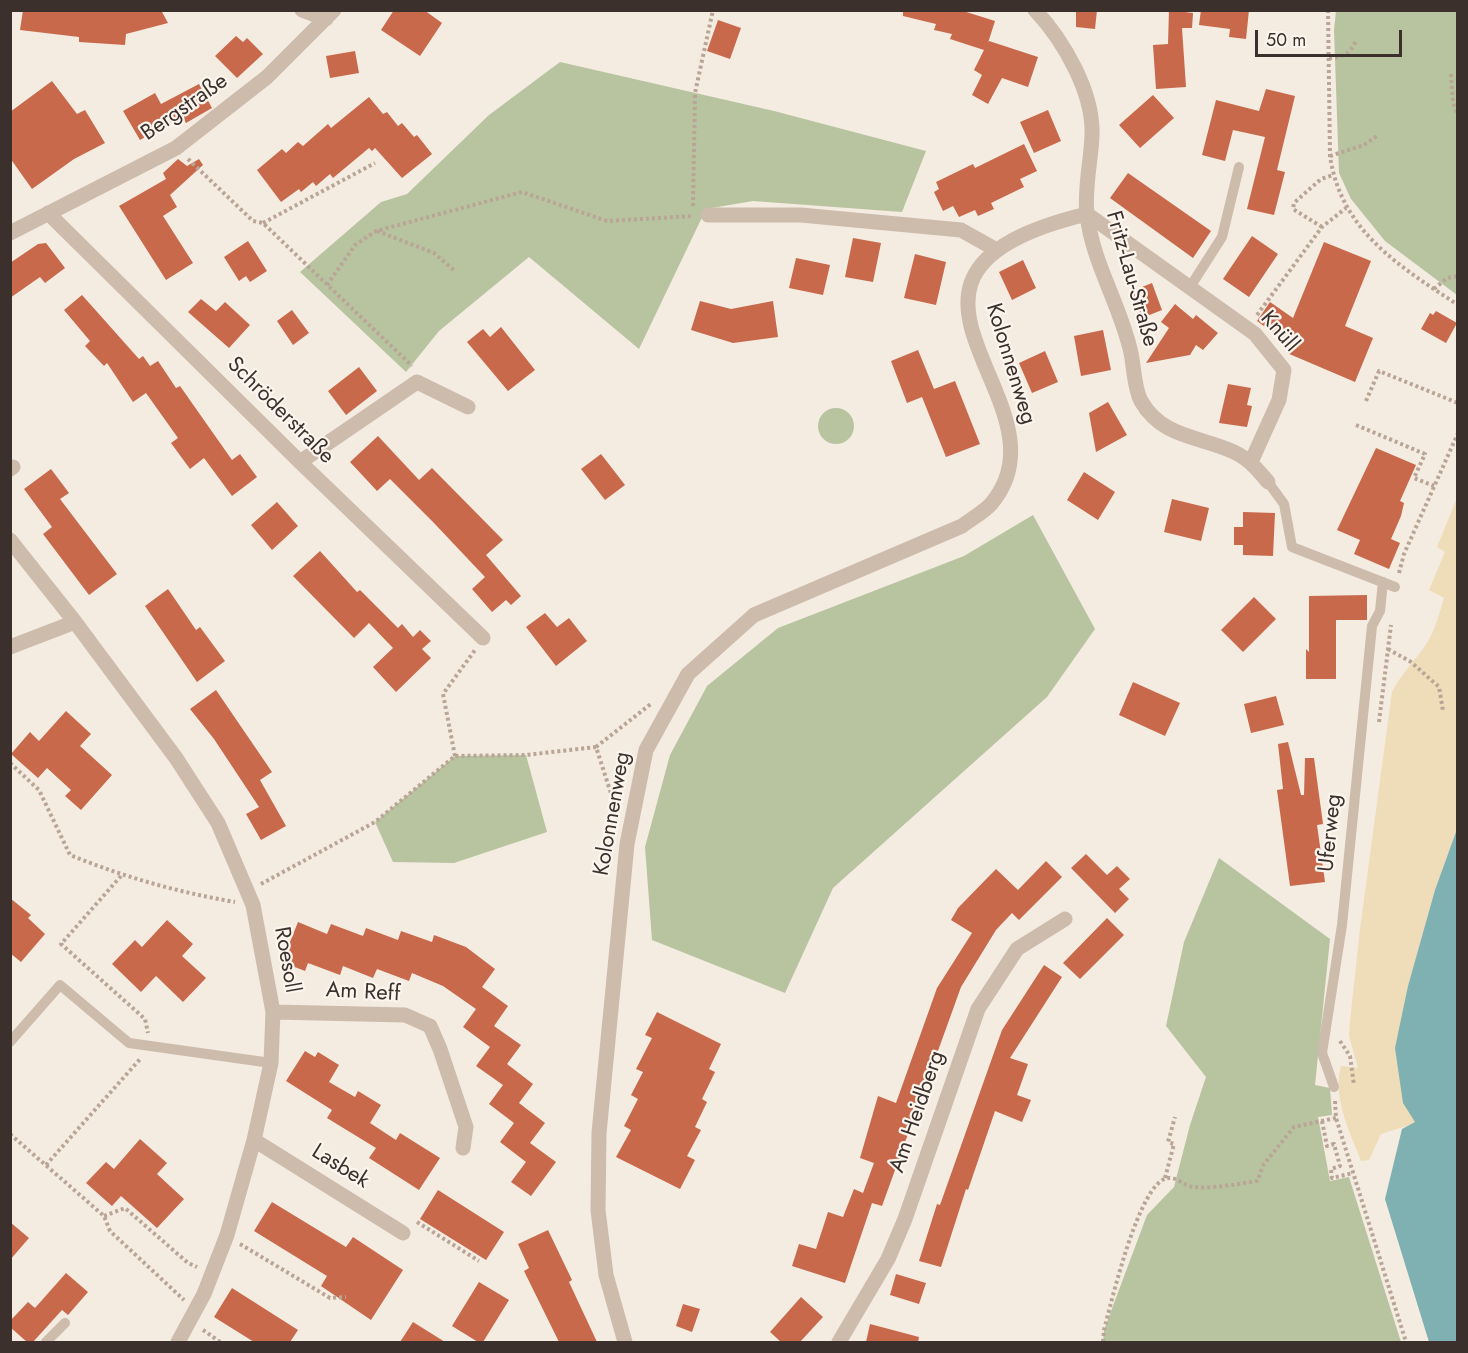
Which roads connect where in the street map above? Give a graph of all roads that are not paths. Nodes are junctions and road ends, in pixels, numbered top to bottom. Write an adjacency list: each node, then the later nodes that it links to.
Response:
1 (302, 10): 3 (street)
2 (1035, 10): 6 (street, Fritz-Lau-Straße)
3 (330, 15): 5 (street, Bergstraße)
4 (1239, 167): 10 (lane)
5 (48, 213): 8 (street, Bergstraße); 12 (street, Schröderstraße)
6 (1087, 214): 9 (street, Kolonnenweg); 10 (street, Knüll); 13 (street, Fritz-Lau-Straße)
7 (708, 215): 9 (street)
8 (10, 233)
9 (995, 249): 32 (street, Kolonnenweg)
10 (1190, 287): 13 (street, Knüll)
11 (468, 407): 12 (street)
12 (300, 462): 19 (street, Schröderstraße)
13 (1251, 462): 14 (street, Fritz-Lau-Straße)
14 (1268, 482): 16 (lane)
15 (10, 540): 18 (street, Roesoll)
16 (1383, 582): 17 (lane); 25 (lane, Uferweg)
17 (1395, 587)
18 (75, 622): 20 (street); 22 (street, Roesoll)
19 (483, 638)
20 (10, 647)
21 (1065, 920): 33 (street, Am Heidberg)
22 (273, 1012): 24 (street, Roesoll); 27 (street, Am Reff)
23 (10, 1042): 24 (lane)
24 (271, 1063): 26 (street, Roesoll)
25 (1334, 1087)
26 (254, 1140): 28 (street, Lasbek); 31 (street, Roesoll)
27 (463, 1148)
28 (403, 1233)
29 (65, 1323): 30 (lane)
30 (46, 1342)
31 (178, 1342)
32 (625, 1342)
33 (839, 1342)

